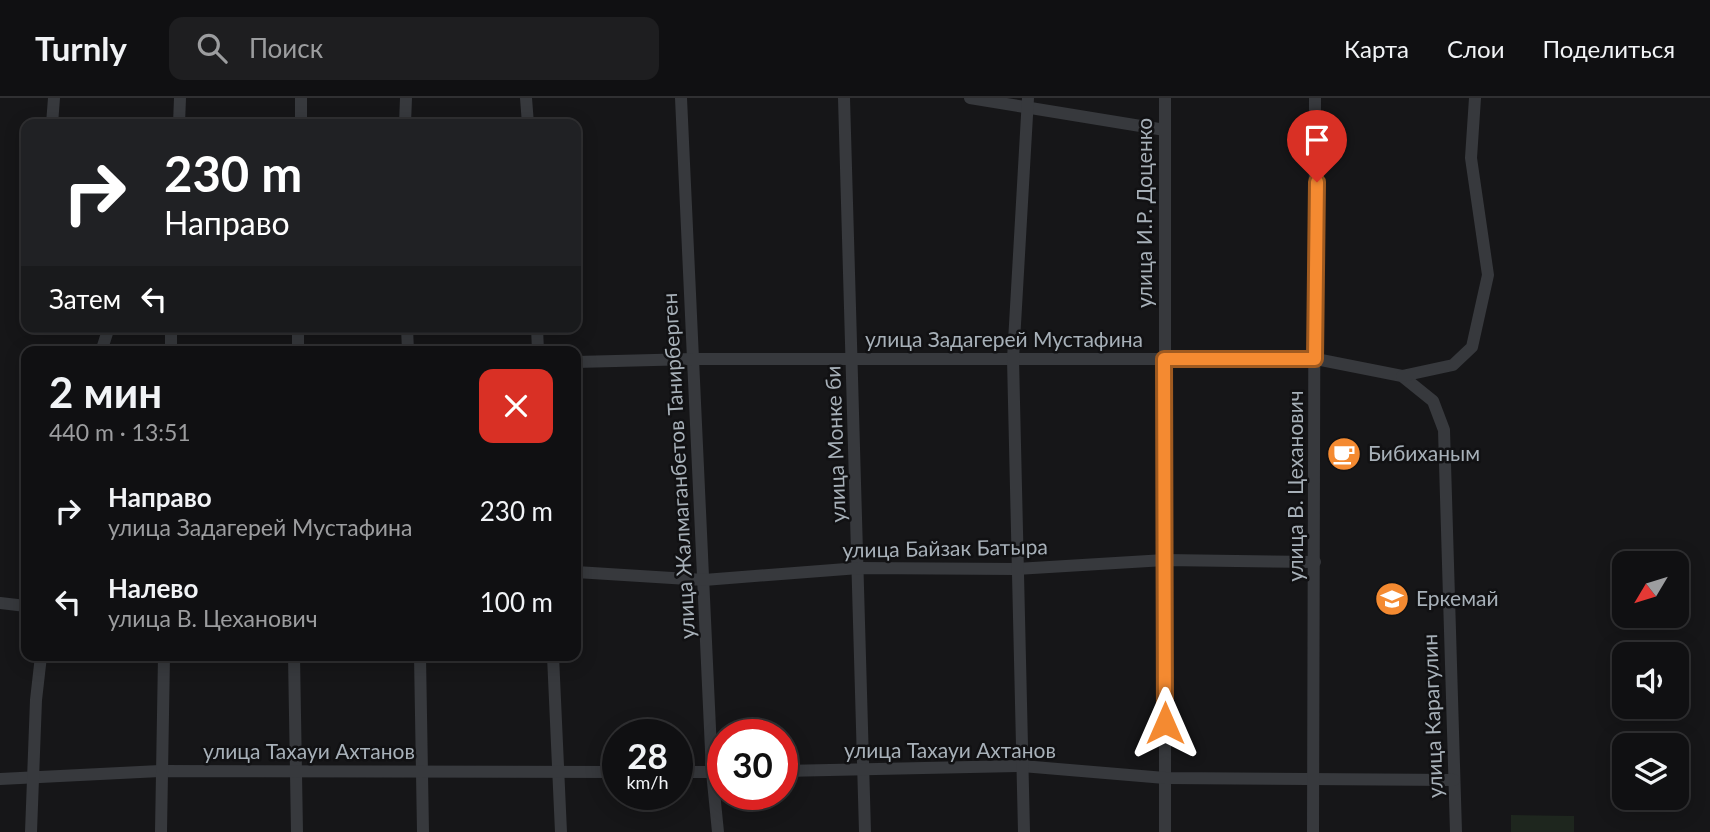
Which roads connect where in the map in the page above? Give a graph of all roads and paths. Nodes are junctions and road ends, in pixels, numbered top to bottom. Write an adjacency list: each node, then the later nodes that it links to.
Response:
1 (54, 98): 13 (street)
2 (180, 98): 14 (street)
3 (301, 98): 15 (street)
4 (406, 98): 16 (street)
5 (526, 98): 17 (street)
6 (681, 98): 19 (street, улица Жалмаганбетов Танирберген)
7 (844, 98): 20 (street, улица Монке би)
8 (970, 98): 12 (street)
9 (1165, 98): 18 (street, улица И.Р. Доценко)
10 (1315, 98): 23 (street, улица В. Цеханович)
11 (1475, 98): 25 (street)
12 (1028, 104): 18 (street); 21 (street)
13 (52, 119)
14 (179, 119)
15 (301, 119)
16 (405, 119)
17 (528, 119)
18 (1165, 130): 22 (street, улица И.Р. Доценко)
19 (694, 359): 20 (street, улица Задагерей Мустафина); 24 (street, улица Задагерей Мустафина); 32 (street, улица Жалмаганбетов Танирберген)
20 (853, 359): 21 (street, улица Задагерей Мустафина); 29 (street, улица Монке би)
21 (1013, 359): 22 (street, улица Задагерей Мустафина); 30 (street)
22 (1164, 359): 23 (street, улица Задагерей Мустафина); 27 (street, улица И.Р. Доценко)
23 (1315, 359): 25 (street, улица Задагерей Мустафина); 28 (street, улица В. Цеханович)
24 (581, 362)
25 (1402, 376): 26 (street, улица Задагерей Мустафина)
26 (1444, 430): 53 (street, улица Карагулин)
27 (1165, 560): 28 (street, улица Байзак Батыра); 30 (street, улица Байзак Батыра); 50 (street, улица И.Р. Доценко)
28 (1315, 562): 49 (street, улица В. Цеханович)
29 (859, 568): 30 (street, улица Байзак Батыра); 32 (street, улица Байзак Батыра); 42 (street, улица Монке би)
30 (1016, 569): 41 (street)
31 (581, 572): 32 (street, улица Байзак Батыра)
32 (704, 580): 40 (street, улица Жалмаганбетов Танирберген)
33 (0, 603): 34 (street)
34 (21, 605)
35 (41, 661): 52 (street)
36 (164, 661): 43 (street)
37 (294, 661): 44 (street)
38 (419, 661): 46 (street)
39 (553, 661): 47 (street)
40 (714, 719)
41 (1022, 766): 42 (street, улица Тахауи Ахтанов); 50 (street, улица Тахауи Ахтанов); 62 (street)
42 (863, 770): 45 (street, улица Тахауи Ахтанов); 61 (street, улица Монке би)
43 (160, 771): 44 (street, улица Тахауи Ахтанов); 52 (street, улица Тахауи Ахтанов); 56 (street)
44 (296, 771): 46 (street, улица Тахауи Ахтанов); 57 (street)
45 (798, 771)
46 (423, 772): 47 (street, улица Тахауи Ахтанов); 58 (street)
47 (559, 772): 48 (street, улица Тахауи Ахтанов); 59 (street)
48 (602, 772)
49 (1315, 777): 50 (street, улица Тахауи Ахтанов); 53 (street, улица Тахауи Ахтанов); 64 (street, улица В. Цеханович)
50 (1166, 778): 63 (street, улица И.Р. Доценко)
51 (0, 779): 52 (street, улица Тахауи Ахтанов)
52 (33, 779): 55 (street)
53 (1454, 780): 65 (street, улица Карагулин)
54 (718, 810): 60 (street, улица Жалмаганбетов Танирберген)
55 (31, 832)
56 (161, 832)
57 (297, 832)
58 (423, 832)
59 (561, 832)
60 (718, 832)
61 (865, 832)
62 (1024, 832)
63 (1165, 832)
64 (1313, 832)
65 (1456, 832)

